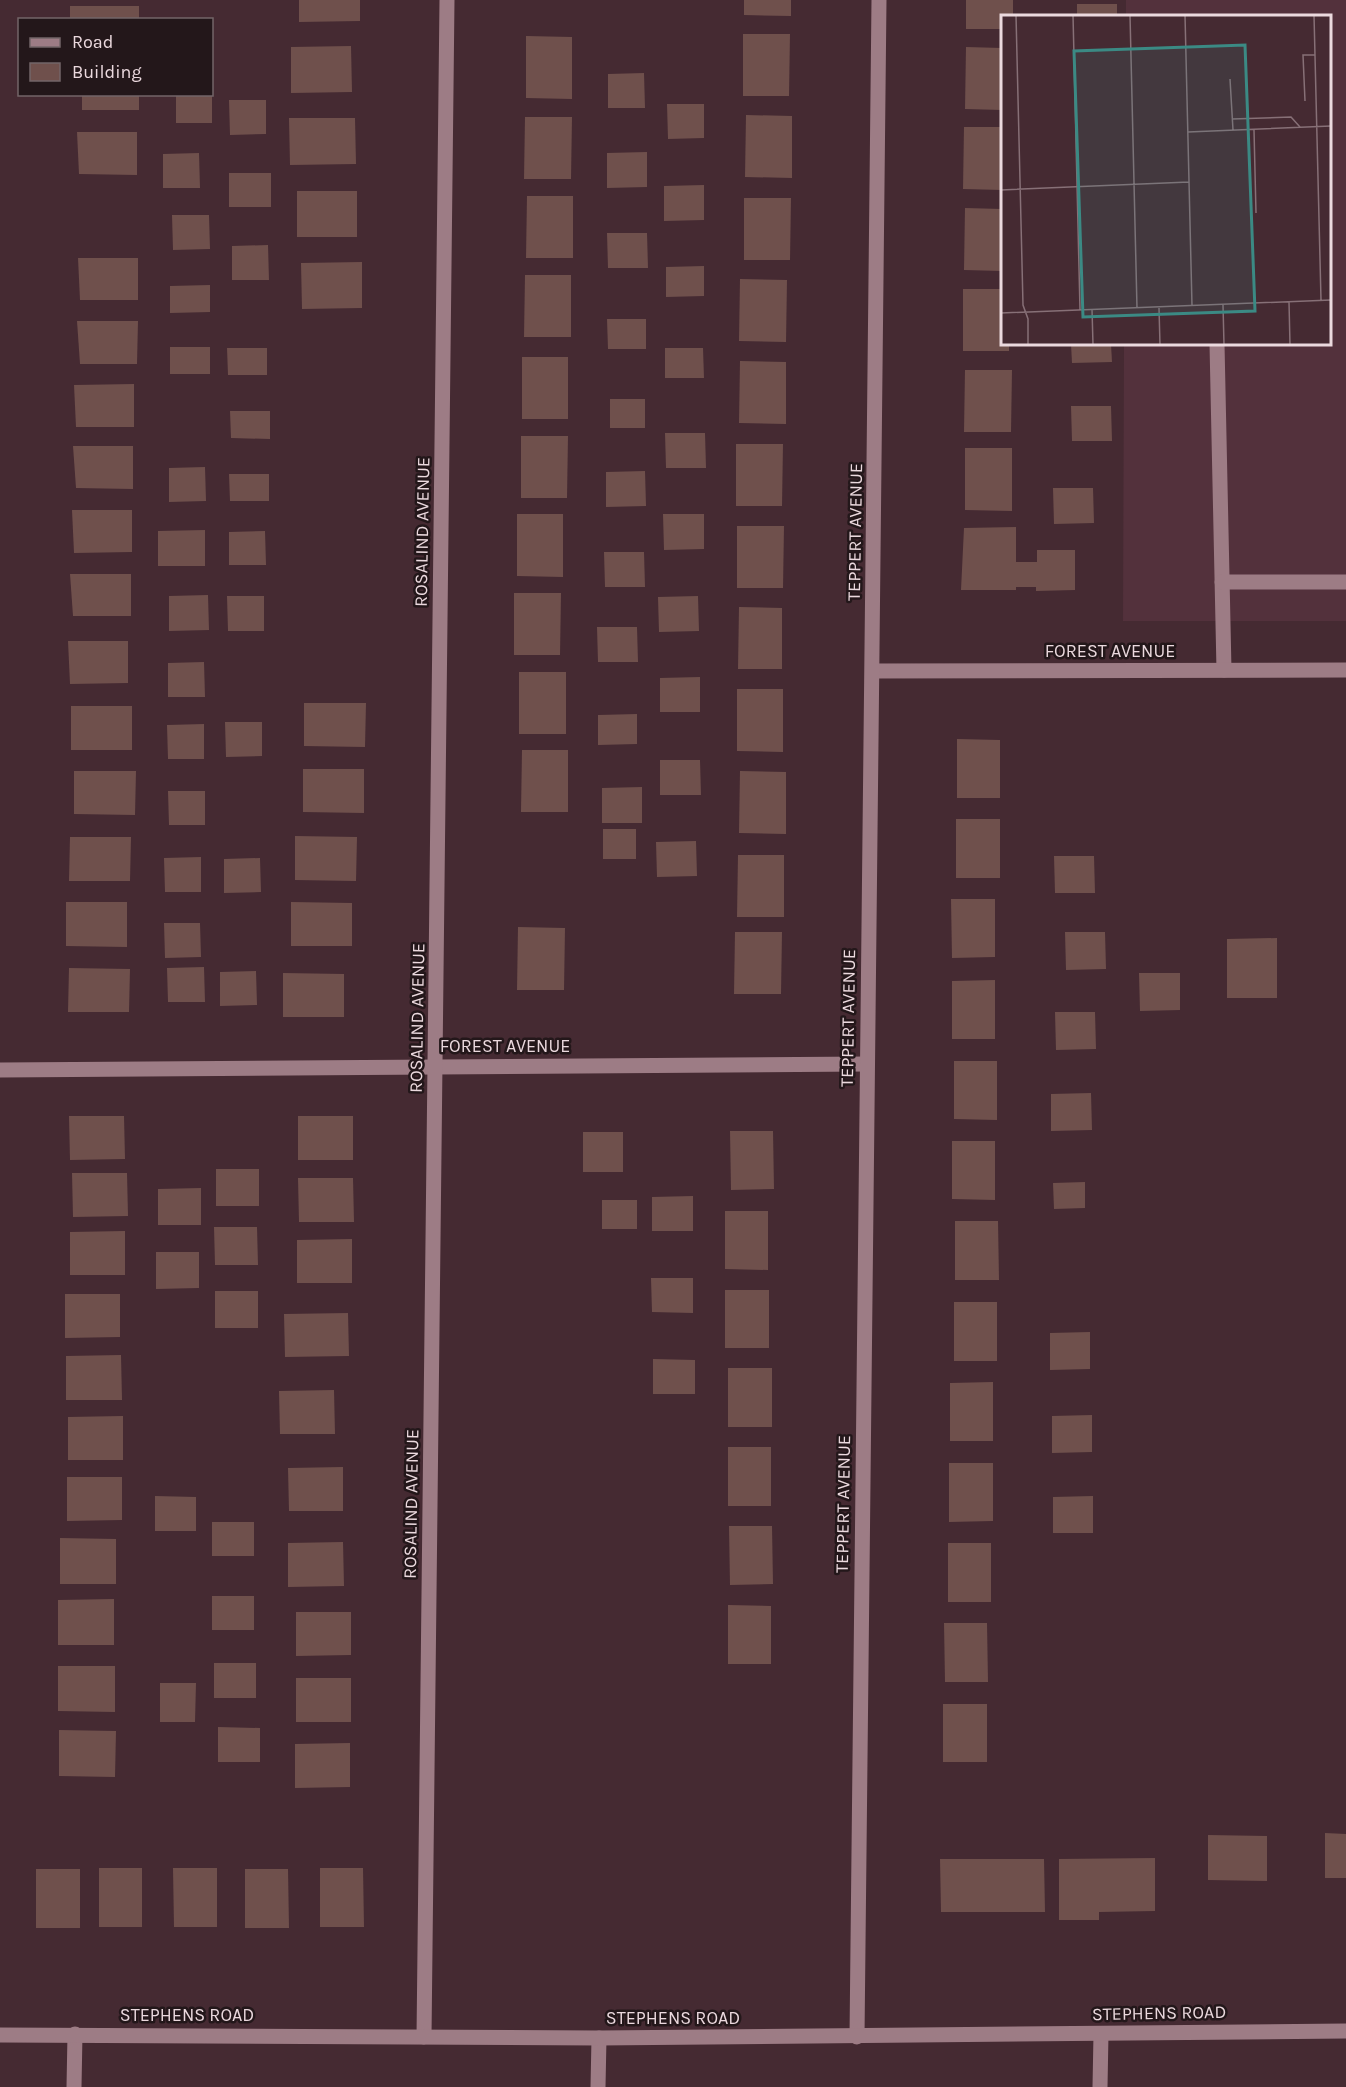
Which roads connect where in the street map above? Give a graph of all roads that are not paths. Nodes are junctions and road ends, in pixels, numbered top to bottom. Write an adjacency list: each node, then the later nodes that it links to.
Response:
1 (447, 0): 10 (street, ROSALIND AVENUE)
2 (879, 0): 8 (street, TEPPERT AVENUE)
3 (1216, 345): 4 (street)
4 (1222, 582): 5 (street); 6 (street)
5 (1346, 582)
6 (1224, 670): 7 (street, FOREST AVENUE); 8 (street, FOREST AVENUE)
7 (1346, 670)
8 (873, 671): 9 (street, TEPPERT AVENUE)
9 (867, 1064): 10 (street, FOREST AVENUE); 17 (street, TEPPERT AVENUE)
10 (436, 1065): 11 (street, FOREST AVENUE); 16 (street, ROSALIND AVENUE)
11 (0, 1070)
12 (1346, 2031): 14 (street, STEPHENS ROAD)
13 (75, 2034): 15 (street, STEPHENS ROAD); 16 (street, STEPHENS ROAD); 19 (street)
14 (1101, 2034): 17 (street, STEPHENS ROAD); 21 (street)
15 (0, 2035)
16 (424, 2037): 18 (street, STEPHENS ROAD)
17 (857, 2037): 18 (street, STEPHENS ROAD)
18 (599, 2038): 20 (street)
19 (74, 2087)
20 (598, 2087)
21 (1100, 2087)

